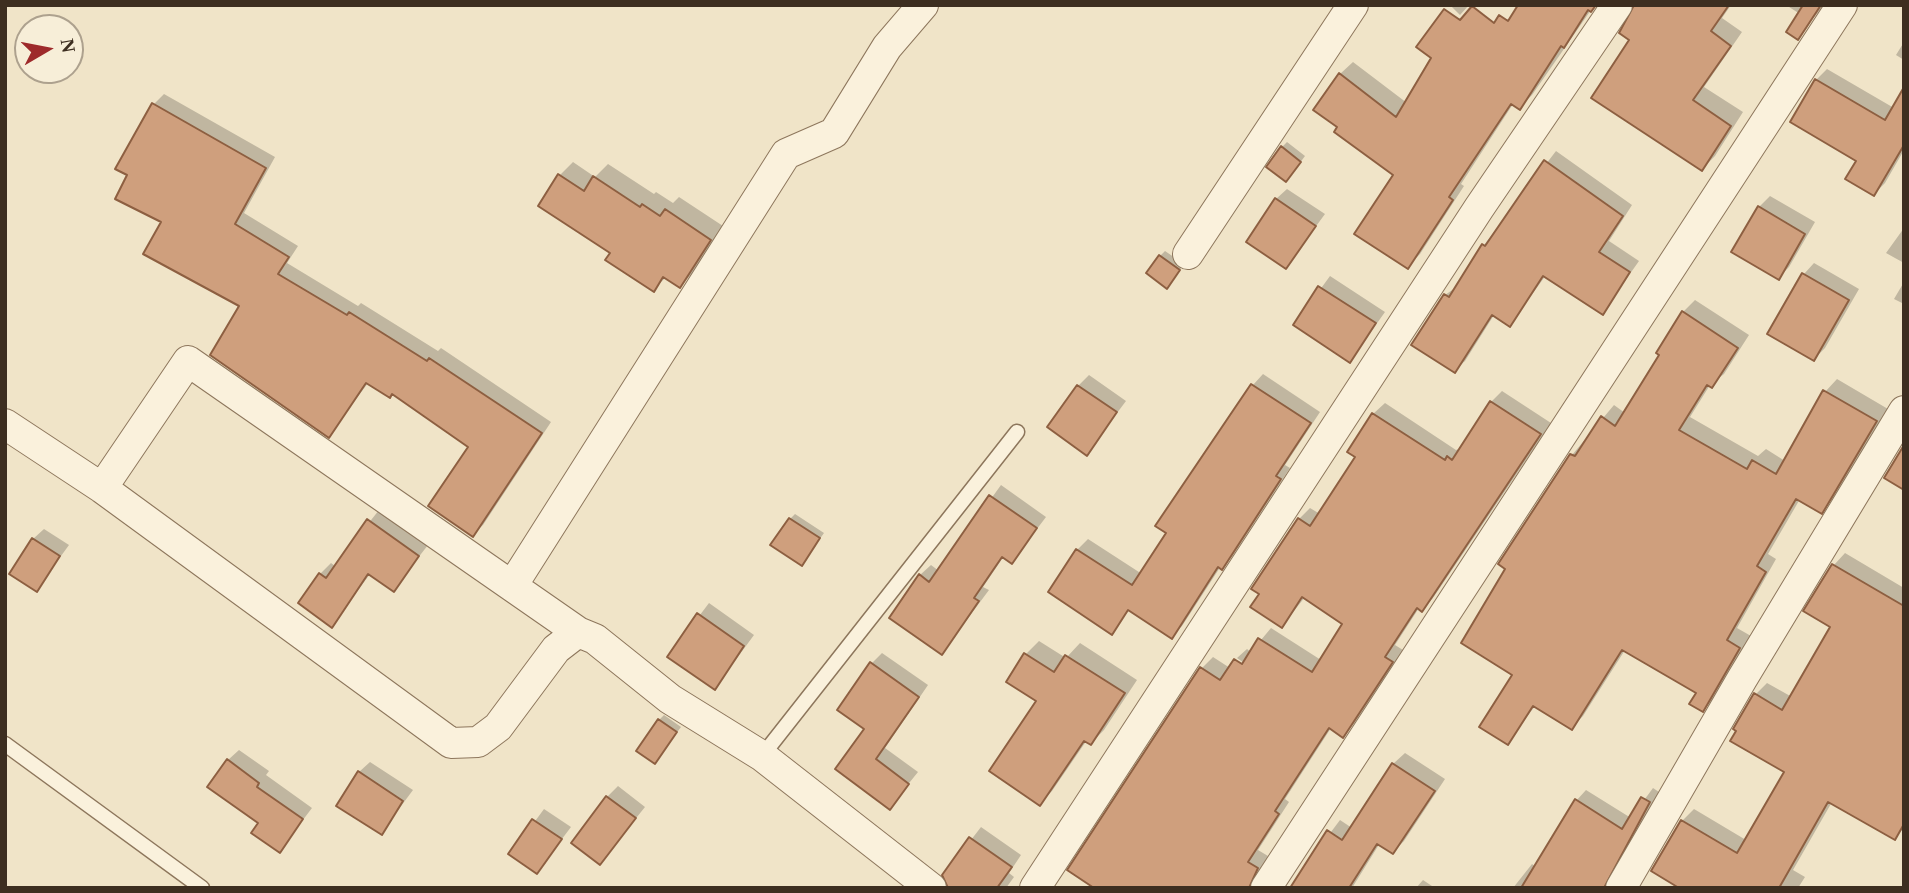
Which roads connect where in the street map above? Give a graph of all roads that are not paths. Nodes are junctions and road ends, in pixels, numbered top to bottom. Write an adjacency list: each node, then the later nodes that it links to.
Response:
1 (923, 5): 10 (street)
2 (1353, 5): 5 (street)
3 (1617, 5): 16 (street)
4 (1842, 5): 17 (street)
5 (1188, 254)
6 (1904, 411): 18 (street)
7 (5, 424): 9 (street)
8 (1017, 432): 13 (lane)
9 (102, 488): 10 (street); 11 (street)
10 (512, 586): 11 (street)
11 (578, 632): 13 (street)
12 (5, 744): 14 (lane)
13 (762, 756): 15 (street)
14 (202, 888)
15 (931, 888)
16 (1035, 888)
17 (1266, 888)
18 (1621, 888)

